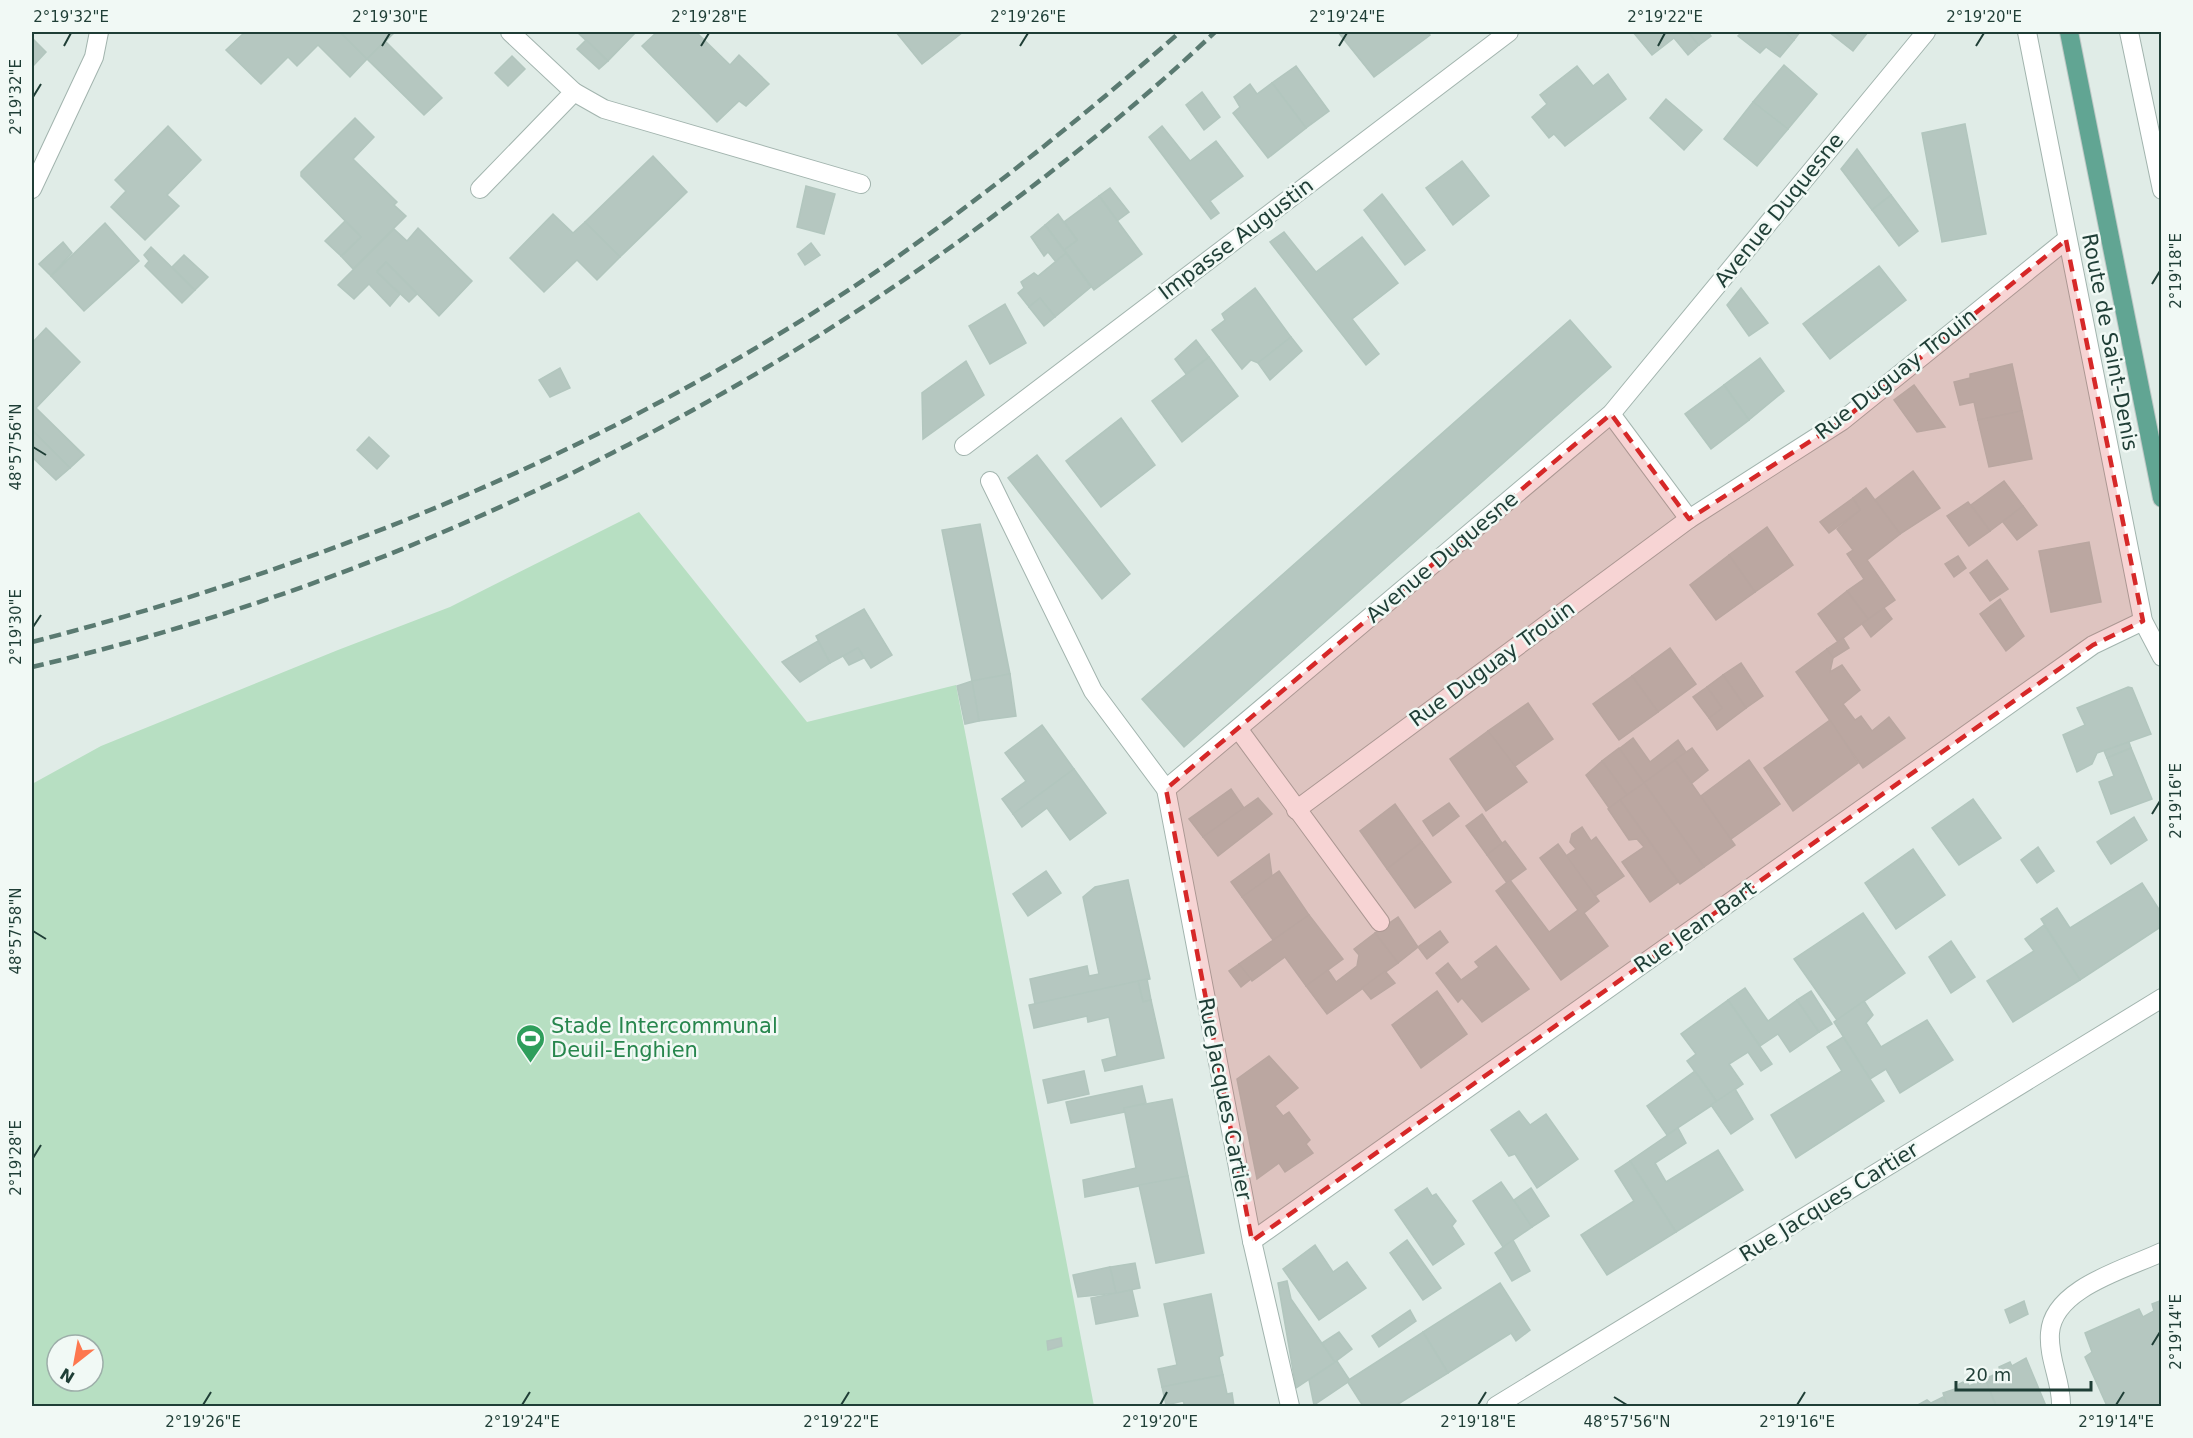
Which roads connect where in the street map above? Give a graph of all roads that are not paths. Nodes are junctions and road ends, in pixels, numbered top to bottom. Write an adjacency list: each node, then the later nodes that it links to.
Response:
1 (99, 32): 10 (street)
2 (510, 32): 8 (street)
3 (1509, 32): 15 (street, Impasse Augustin)
4 (1926, 32): 14 (street, Avenue Duquesne)
5 (2027, 32): 13 (street, Route de Saint-Denis)
6 (2068, 32): 17 (main road, Route de Saint-Denis)
7 (2129, 32): 12 (street)
8 (574, 92): 9 (street); 11 (street)
9 (861, 184)
10 (32, 189)
11 (480, 189)
12 (2162, 190)
13 (2066, 240): 18 (street, Rue Duguay Trouin); 19 (street, Route de Saint-Denis)
14 (1611, 414): 18 (street); 21 (street, Avenue Duquesne)
15 (964, 446)
16 (990, 481): 22 (street)
17 (2162, 498)
18 (1689, 519): 23 (street, Rue Duguay Trouin)
19 (2143, 621): 20 (street, Route de Saint-Denis); 26 (street, Rue Jean Bart)
20 (2162, 657)
21 (1239, 730): 22 (street, Avenue Duquesne); 23 (street)
22 (1166, 789): 26 (street, Rue Jacques Cartier)
23 (1296, 810): 24 (street)
24 (1380, 922)
25 (2162, 998): 29 (street, Rue Jacques Cartier)
26 (1252, 1241): 28 (street, Rue Jacques Cartier)
27 (2162, 1252): 30 (street)
28 (1290, 1407)
29 (1496, 1407)
30 (2061, 1407)

